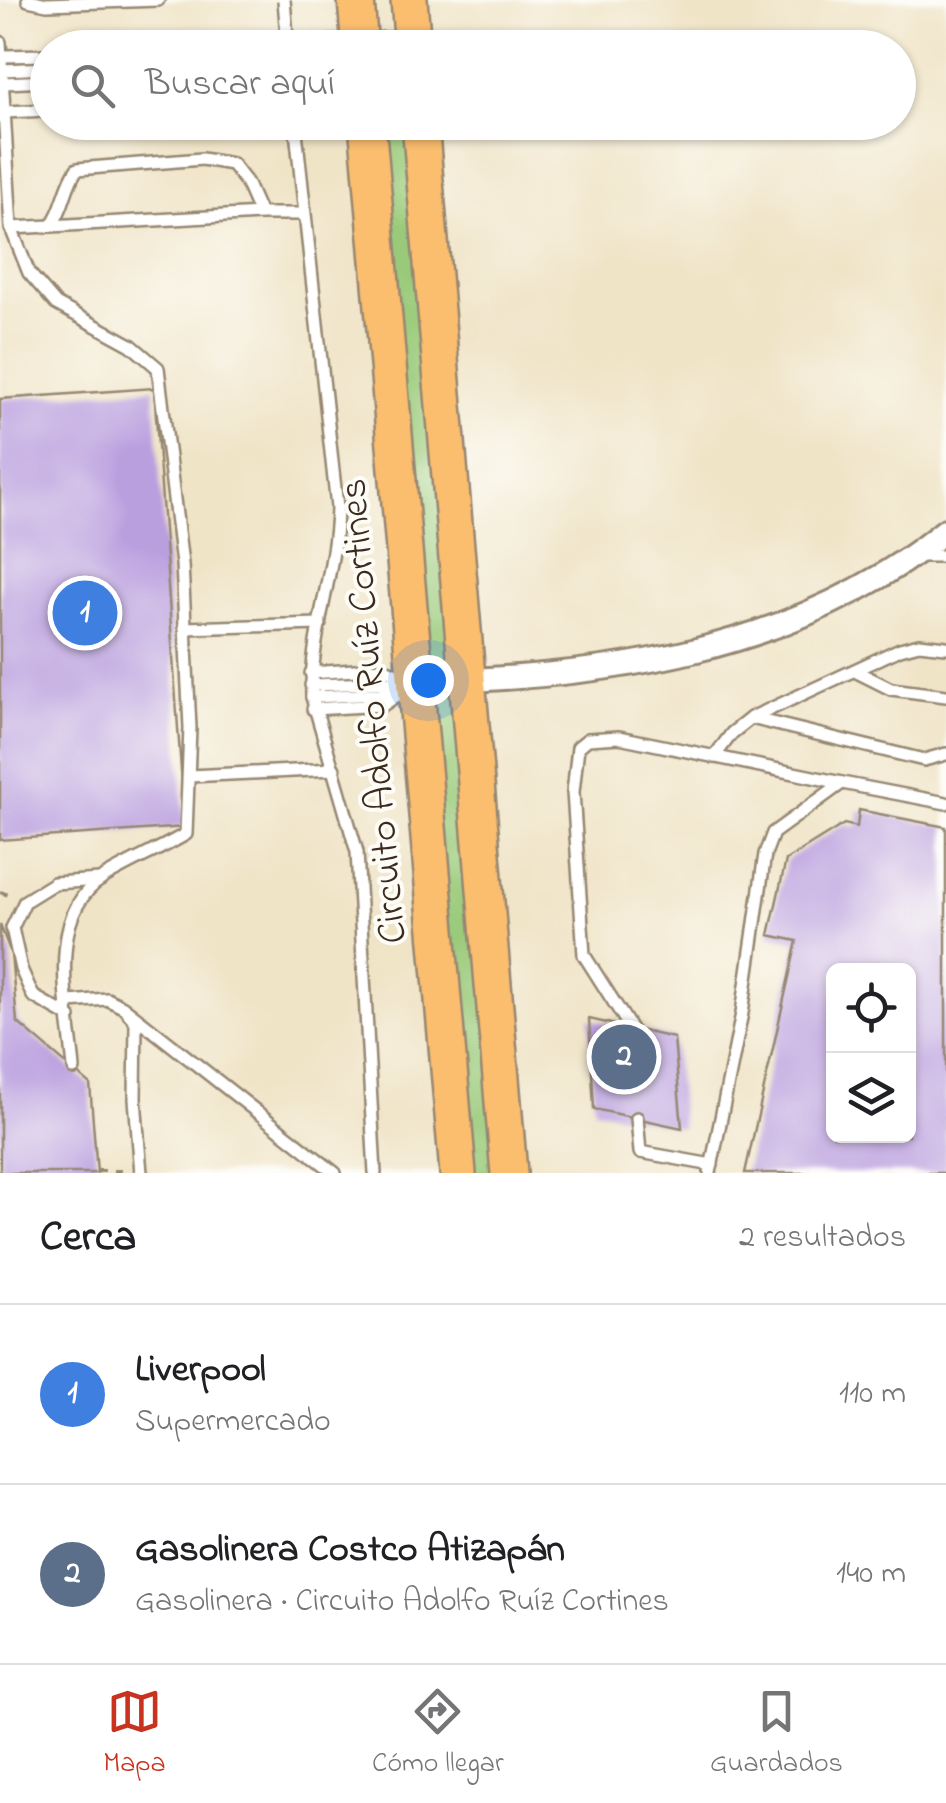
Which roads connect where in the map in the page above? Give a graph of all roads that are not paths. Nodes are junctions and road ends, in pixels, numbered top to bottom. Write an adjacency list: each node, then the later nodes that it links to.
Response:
1 (28, 0): 2 (lane)
2 (158, 0)
3 (284, 0): 6 (lane, bridge)
4 (356, 0): 7 (main road)
5 (408, 0): 8 (main road)
6 (286, 30)
7 (359, 30)
8 (411, 30)
9 (0, 42): 11 (lane)
10 (30, 55): 11 (lane)
11 (3, 56): 13 (lane)
12 (30, 71): 13 (lane)
13 (4, 76): 14 (lane); 16 (lane)
14 (30, 80)
15 (30, 111): 16 (lane)
16 (5, 112): 23 (lane)
17 (297, 140): 21 (lane)
18 (369, 140): 32 (main road, Circuito Adolfo Ruíz Cortines)
19 (422, 140): 31 (main road)
20 (260, 214): 21 (lane); 22 (lane); 22 (lane)
21 (302, 214): 27 (lane)
22 (52, 226): 23 (lane)
23 (11, 228): 28 (lane)
24 (946, 530): 25 (street)
25 (915, 556): 26 (lane); 31 (street)
26 (946, 556)
27 (320, 624): 28 (lane); 33 (lane)
28 (185, 628): 39 (lane)
29 (946, 647): 30 (lane)
30 (857, 672): 34 (lane); 35 (lane)
31 (470, 681): 32 (street); 54 (main road)
32 (417, 682): 33 (lane); 33 (lane); 53 (main road, Circuito Adolfo Ruíz Cortines)
33 (312, 691): 38 (lane)
34 (946, 696)
35 (751, 718): 36 (lane); 37 (lane)
36 (946, 754)
37 (714, 757): 40 (lane); 46 (lane)
38 (334, 770): 39 (lane); 52 (lane)
39 (189, 776): 42 (lane)
40 (842, 783): 41 (lane); 49 (lane)
41 (946, 802)
42 (100, 880): 43 (lane); 45 (lane)
43 (69, 1002): 44 (lane); 45 (lane)
44 (124, 1006): 50 (lane); 51 (lane)
45 (70, 1018): 47 (lane)
46 (631, 1029)
47 (74, 1069)
48 (636, 1118): 49 (lane)
49 (711, 1169)
50 (141, 1172)
51 (335, 1173)
52 (375, 1173)
53 (458, 1173)
54 (509, 1173)

